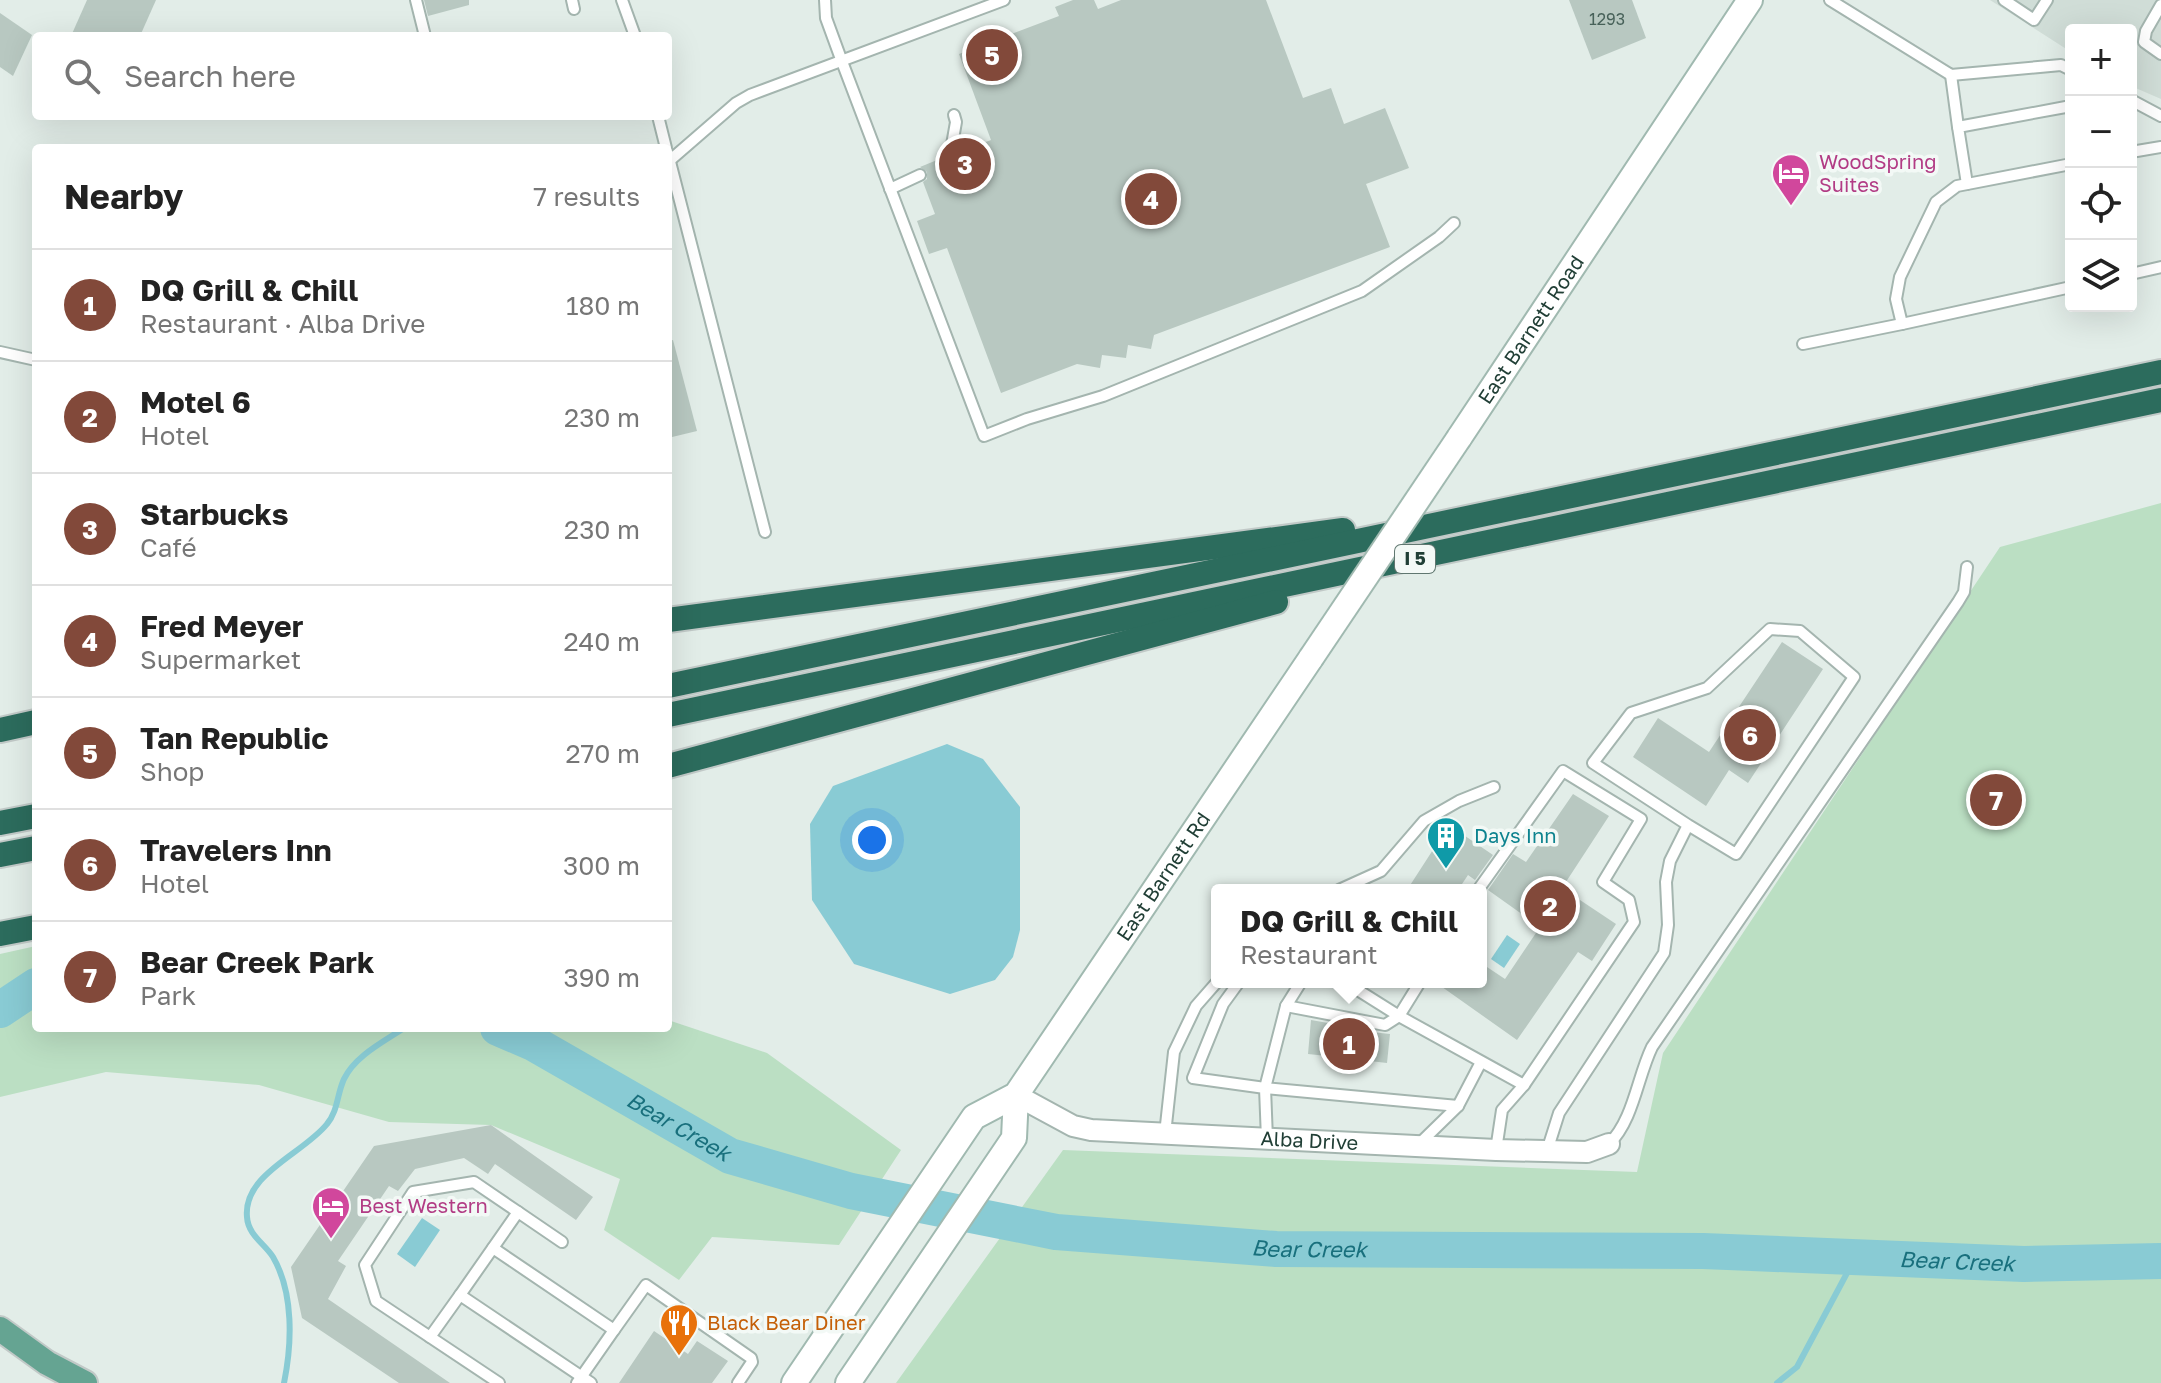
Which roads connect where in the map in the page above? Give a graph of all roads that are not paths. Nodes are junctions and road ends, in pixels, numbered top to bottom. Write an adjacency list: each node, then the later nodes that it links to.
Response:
1 (416, 0): 10 (lane)
2 (622, 0): 11 (lane)
3 (825, 0): 13 (lane)
4 (1004, 0): 13 (lane)
5 (1751, 0): 47 (main road, East Barnett Road, bridge)
6 (1830, 0): 15 (lane)
7 (2004, 0): 8 (lane)
8 (2047, 0)
9 (2161, 5): 12 (lane)
10 (424, 32)
11 (634, 32)
12 (2161, 54)
13 (841, 59): 26 (lane); 31 (lane)
14 (2065, 67): 15 (lane)
15 (1951, 75): 21 (lane)
16 (2137, 103): 19 (lane)
17 (2065, 107): 21 (lane)
18 (954, 115): 25 (lane)
19 (2161, 116)
20 (659, 120): 22 (lane)
21 (1958, 127): 30 (lane)
22 (665, 144)
23 (2161, 147): 24 (lane)
24 (2137, 151)
25 (950, 156)
26 (672, 157)
27 (2065, 165): 30 (lane)
28 (672, 171): 43 (lane)
29 (920, 175): 31 (lane)
30 (1967, 184): 36 (lane)
31 (890, 189): 32 (lane)
32 (1454, 223)
33 (2161, 267): 34 (lane)
34 (2137, 273)
35 (2065, 288): 36 (lane)
36 (1902, 324): 37 (lane)
37 (1803, 344)
38 (0, 352): 39 (lane)
39 (32, 359)
40 (2161, 372): 42 (highway, I 5)
41 (2161, 400): 44 (highway, I 5)
42 (1457, 518): 46 (highway); 48 (highway, I 5)
43 (765, 532)
44 (1431, 556): 49 (highway, I 5); 52 (highway)
45 (1967, 567): 77 (lane)
46 (672, 619)
47 (1311, 658): 73 (main road, East Barnett Rd)
48 (672, 685)
49 (672, 714)
50 (32, 723): 51 (highway)
51 (0, 730)
52 (672, 765)
53 (1494, 787): 59 (lane)
54 (32, 817): 55 (highway)
55 (0, 823)
56 (1688, 825): 56 (lane); 80 (lane)
57 (32, 849): 58 (highway)
58 (0, 855)
59 (1352, 884)
60 (1482, 884): 71 (lane)
61 (32, 928): 62 (highway)
62 (0, 934)
63 (1212, 988): 75 (lane)
64 (1235, 988): 72 (lane)
65 (1297, 988): 68 (lane)
66 (1355, 988): 69 (lane)
67 (1416, 988): 69 (lane)
68 (1286, 1006): 69 (lane); 72 (lane)
69 (1399, 1016): 70 (lane)
70 (1481, 1062): 71 (lane); 74 (lane)
71 (1524, 1085): 79 (lane)
72 (1265, 1088): 74 (lane); 76 (lane)
73 (1016, 1095): 75 (street, Alba Drive); 92 (main road, East Barnett Rd); 93 (main road)
74 (1458, 1106): 78 (lane)
75 (1165, 1134): 76 (street, Alba Drive)
76 (1267, 1139): 78 (street, Alba Drive)
77 (1609, 1144): 80 (street, Alba Drive)
78 (1417, 1146): 79 (street, Alba Drive)
79 (1496, 1150): 80 (street, Alba Drive)
80 (1547, 1151)
81 (518, 1212): 82 (lane); 83 (lane); 87 (lane)
82 (562, 1242)
83 (493, 1248): 84 (lane); 85 (lane)
84 (460, 1295): 87 (lane); 88 (lane)
85 (614, 1330): 88 (lane); 91 (lane)
86 (2, 1331): 89 (main road)
87 (430, 1337): 90 (lane)
88 (583, 1381)
89 (85, 1383)
90 (499, 1383)
91 (738, 1383)
92 (794, 1383)
93 (848, 1383)

